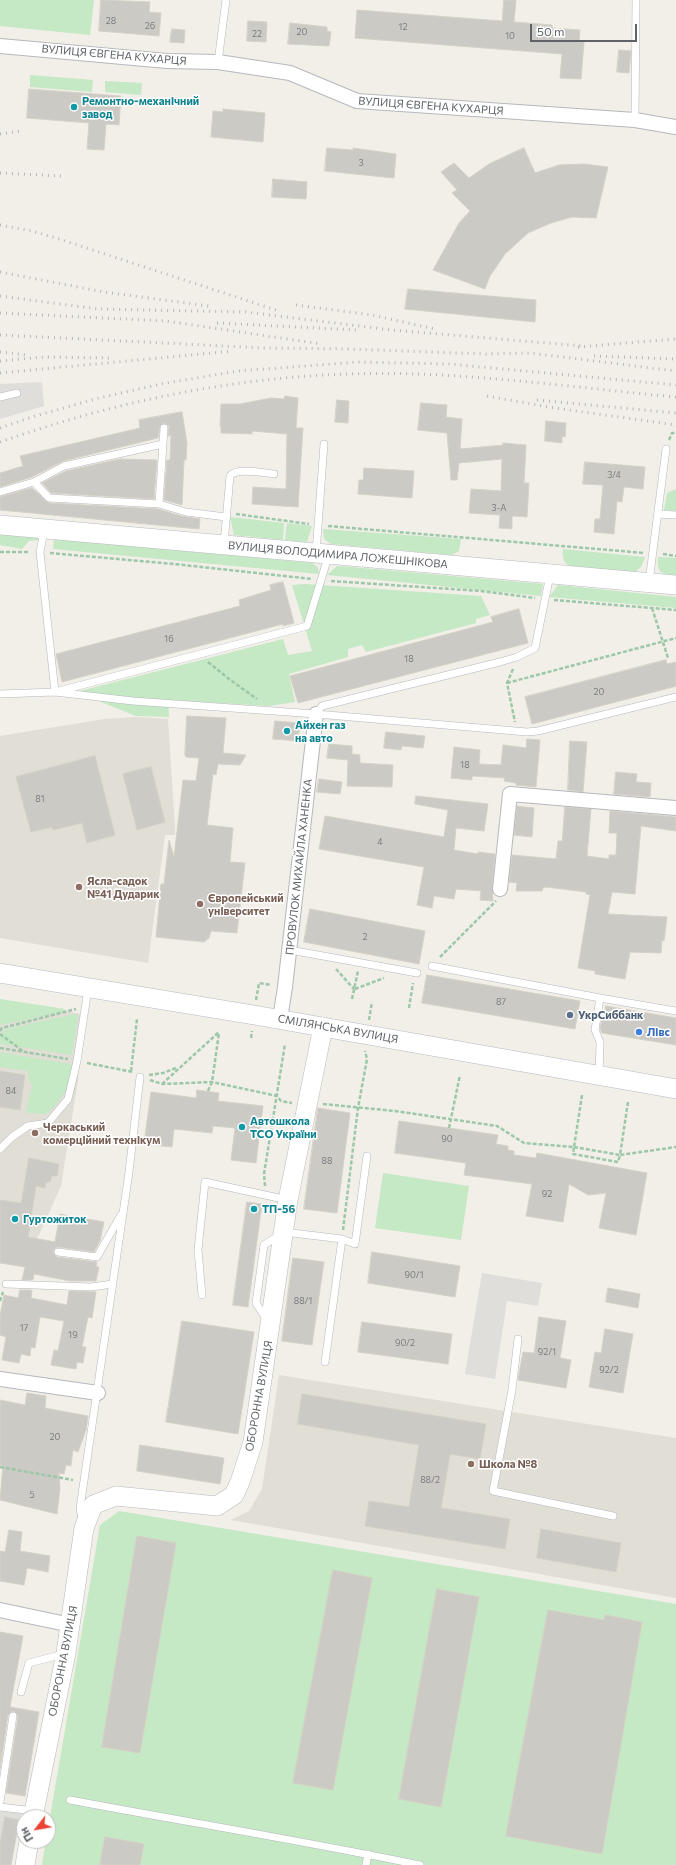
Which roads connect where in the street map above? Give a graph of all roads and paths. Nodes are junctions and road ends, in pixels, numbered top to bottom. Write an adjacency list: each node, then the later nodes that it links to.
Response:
1 (226, 0): 4 (lane)
2 (636, 0): 5 (lane)
3 (0, 46): 4 (street, ВУЛИЦЯ ЄВГЕНА КУХАРЦЯ)
4 (218, 62): 5 (street, ВУЛИЦЯ ЄВГЕНА КУХАРЦЯ)
5 (635, 120): 6 (street, ВУЛИЦЯ ЄВГЕНА КУХАРЦЯ)
6 (676, 127)
7 (17, 393): 8 (lane)
8 (0, 397)
9 (164, 428): 10 (lane)
10 (163, 444): 14 (lane); 16 (lane)
11 (324, 444): 21 (lane)
12 (666, 450): 17 (lane)
13 (274, 474): 18 (lane)
14 (34, 482): 15 (lane); 16 (lane)
15 (0, 492)
16 (159, 504): 18 (lane)
17 (658, 514): 19 (lane); 27 (lane)
18 (226, 515): 21 (path); 23 (lane)
19 (676, 515)
20 (0, 525): 22 (street, ВУЛИЦЯ ВОЛОДИМИРА ЛОЖЕШНІКОВА)
21 (318, 525): 26 (lane); 27 (path)
22 (44, 528): 23 (street, ВУЛИЦЯ ВОЛОДИМИРА ЛОЖЕШНІКОВА); 25 (lane)
23 (224, 544): 26 (street, ВУЛИЦЯ ВОЛОДИМИРА ЛОЖЕШНІКОВА)
24 (0, 552): 25 (path)
25 (40, 552): 30 (path); 42 (lane)
26 (323, 553): 29 (street, ВУЛИЦЯ ВОЛОДИМИРА ЛОЖЕШНІКОВА); 30 (lane)
27 (652, 553): 28 (path); 31 (lane)
28 (676, 556)
29 (550, 574): 31 (street, ВУЛИЦЯ ВОЛОДИМИРА ЛОЖЕШНІКОВА); 33 (lane)
30 (322, 580): 33 (path); 38 (lane)
31 (648, 582): 32 (street, ВУЛИЦЯ ВОЛОДИМИРА ЛОЖЕШНІКОВА)
32 (676, 584)
33 (546, 599): 34 (path); 39 (lane)
34 (652, 608): 35 (path); 37 (path)
35 (676, 610)
36 (676, 638): 37 (path)
37 (662, 641): 40 (path); 41 (path)
38 (201, 655): 42 (lane); 45 (path)
39 (517, 657): 41 (path); 46 (lane)
40 (668, 658)
41 (507, 683): 47 (path)
42 (55, 692): 43 (lane); 45 (lane)
43 (0, 694)
44 (676, 697): 47 (lane)
45 (278, 711): 46 (lane)
46 (316, 714): 47 (lane); 50 (street, ПРОВУЛОК МИХАЙЛА ХАНЕНКА)
47 (514, 732)
48 (676, 808): 49 (street)
49 (500, 890): 52 (path)
50 (290, 950): 51 (lane); 67 (street, ПРОВУЛОК МИХАЙЛА ХАНЕНКА)
51 (324, 955): 53 (lane); 58 (path)
52 (432, 966): 59 (lane)
53 (405, 971): 55 (lane); 58 (path)
54 (0, 972): 57 (street, СМІЛЯНСЬКА ВУЛИЦЯ)
55 (416, 973): 64 (path)
56 (259, 983): 61 (path)
57 (89, 987): 67 (street, СМІЛЯНСЬКА ВУЛИЦЯ); 88 (lane)
58 (355, 989): 60 (path)
59 (600, 998): 65 (lane); 80 (lane)
60 (352, 999)
61 (256, 1002)
62 (372, 1002): 68 (path)
63 (77, 1008): 71 (path)
64 (409, 1008)
65 (676, 1011)
66 (137, 1019): 78 (path)
67 (280, 1020): 69 (street, СМІЛЯНСЬКА ВУЛИЦЯ)
68 (368, 1020)
69 (323, 1027): 80 (street, СМІЛЯНСЬКА ВУЛИЦЯ); 94 (street, ОБОРОННА ВУЛИЦЯ)
70 (252, 1030): 73 (path)
71 (0, 1031)
72 (0, 1034): 75 (path)
73 (251, 1038)
74 (285, 1044): 93 (path)
75 (24, 1052)
76 (367, 1060): 97 (path)
77 (179, 1067): 81 (path); 82 (path); 84 (path)
78 (131, 1071)
79 (460, 1075): 86 (path)
80 (599, 1076): 83 (street, СМІЛЯНСЬКА ВУЛИЦЯ)
81 (140, 1077): 95 (lane)
82 (162, 1084)
83 (676, 1089)
84 (208, 1091)
85 (628, 1102): 89 (path)
86 (449, 1128)
87 (676, 1147): 89 (path)
88 (0, 1149)
89 (620, 1155): 91 (path); 91 (path)
90 (367, 1156): 97 (lane)
91 (595, 1158): 92 (path)
92 (594, 1163)
93 (270, 1196): 94 (lane); 101 (lane)
94 (288, 1200): 96 (street, ОБОРОННА ВУЛИЦЯ)
95 (123, 1212): 98 (lane); 100 (lane)
96 (284, 1232): 97 (lane); 109 (street, ОБОРОННА ВУЛИЦЯ)
97 (342, 1238): 103 (lane)
98 (58, 1252)
99 (6, 1284): 100 (lane)
100 (113, 1284): 105 (lane)
101 (202, 1295)
102 (518, 1339): 108 (lane)
103 (325, 1362)
104 (0, 1379): 105 (street)
105 (98, 1393): 107 (lane)
106 (0, 1467): 107 (path)
107 (84, 1481): 109 (lane)
108 (613, 1516)
109 (84, 1528): 111 (street, ОБОРОННА ВУЛИЦЯ)
110 (0, 1610): 111 (street)
111 (71, 1625): 112 (street, ОБОРОННА ВУЛИЦЯ)
112 (66, 1653): 113 (lane); 118 (street, ОБОРОННА ВУЛИЦЯ)
113 (21, 1692)
114 (13, 1716): 116 (lane)
115 (70, 1800): 121 (lane)
116 (0, 1802)
117 (0, 1807): 119 (lane)
118 (34, 1809)
119 (16, 1810)
120 (28, 1849): 122 (street)
121 (368, 1854): 123 (lane); 124 (lane)
122 (25, 1865)
123 (366, 1865)
124 (420, 1865)

